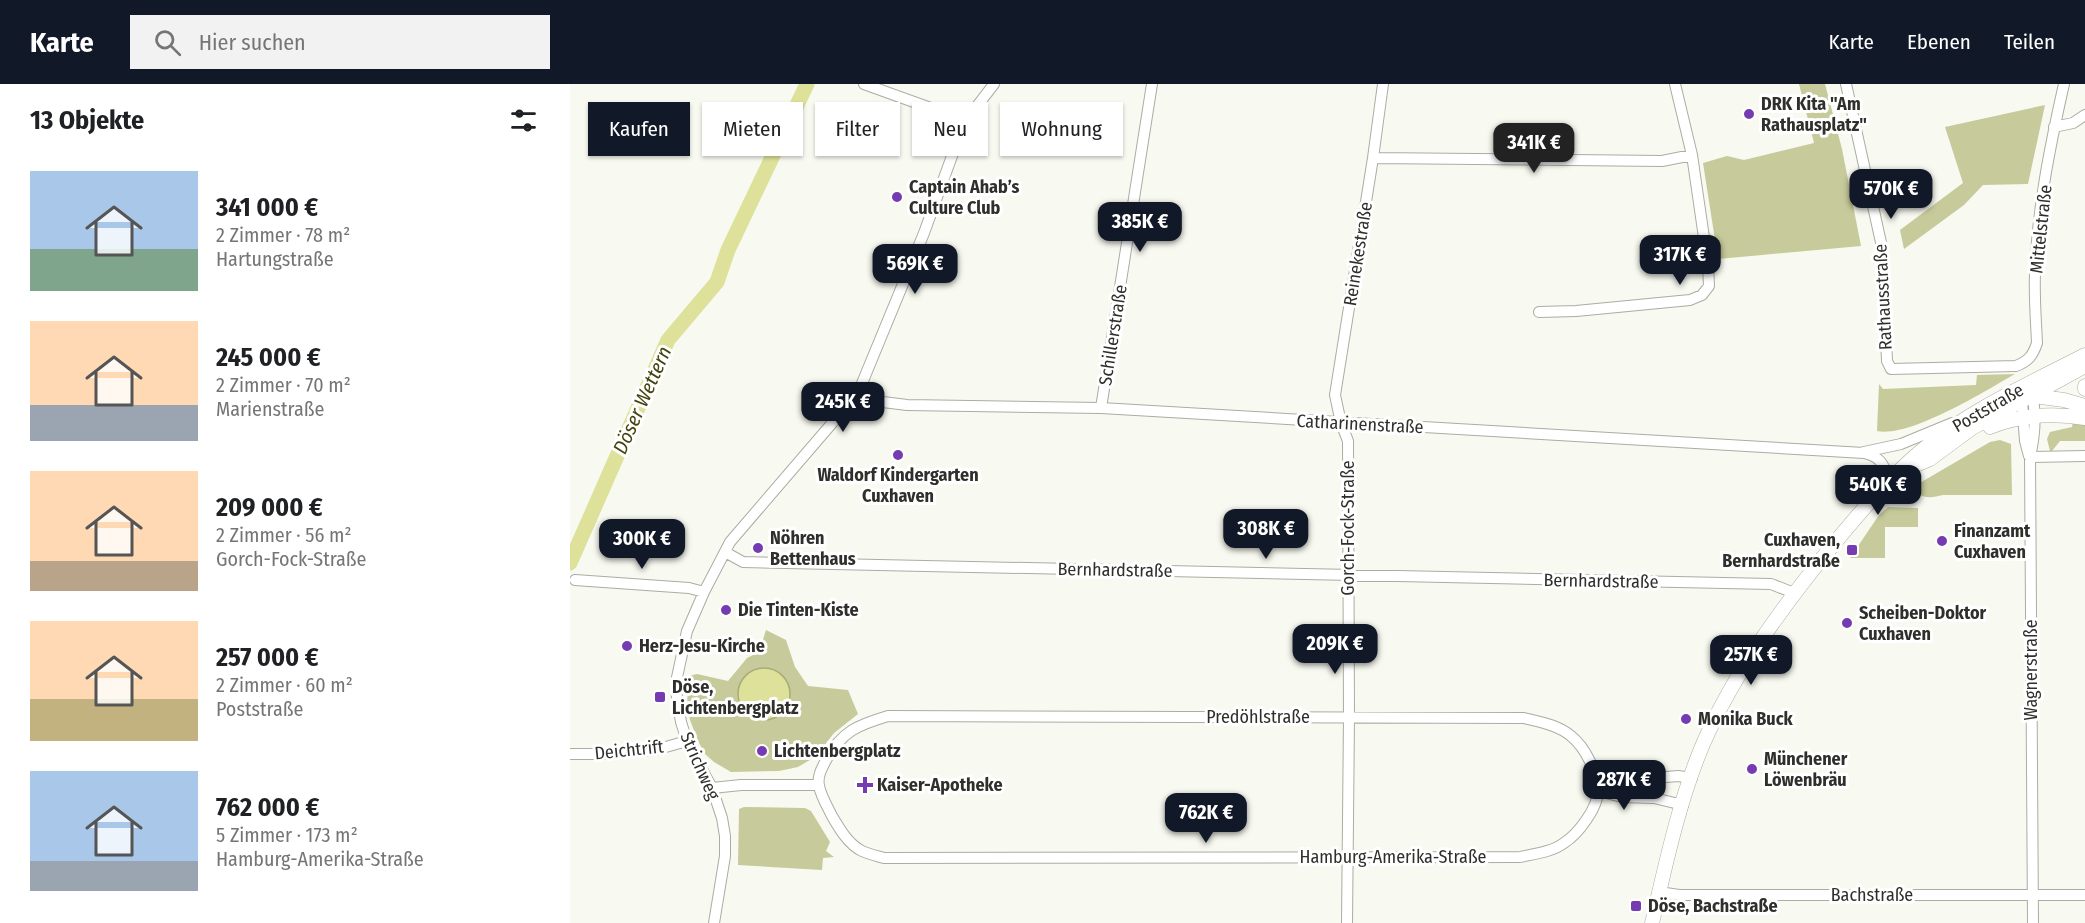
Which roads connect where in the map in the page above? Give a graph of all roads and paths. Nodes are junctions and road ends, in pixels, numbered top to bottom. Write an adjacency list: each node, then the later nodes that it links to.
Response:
1 (864, 84): 8 (street)
2 (994, 84): 9 (street, Strichweg)
3 (1152, 84): 22 (street, Schillerstraße)
4 (1383, 84): 14 (street, Reinekestraße)
5 (1675, 84): 12 (street)
6 (1846, 84): 17 (street, Rathausstraße)
7 (2064, 84): 11 (street, Mittelstraße)
8 (914, 102)
9 (980, 102)
10 (2085, 115): 11 (street)
11 (2054, 127): 17 (street, Mittelstraße)
12 (1692, 155): 14 (street); 15 (street)
13 (952, 156): 19 (street, Strichweg)
14 (1373, 158): 26 (street, Reinekestraße)
15 (1539, 312)
16 (2085, 355): 20 (street, Poststraße)
17 (2016, 366)
18 (2085, 366): 20 (street, Poststraße)
19 (858, 393): 22 (street, Catharinenstraße); 32 (street, Strichweg)
20 (2028, 394): 21 (street); 23 (street, Poststraße); 24 (street, Wagnerstraße); 30 (street, Poststraße)
21 (2085, 406)
22 (1101, 408): 26 (street, Catharinenstraße)
23 (1969, 416): 27 (street, Catharinenstraße); 31 (street, Poststraße)
24 (2029, 418): 25 (street); 29 (street, Wagnerstraße); 30 (street)
25 (2085, 418)
26 (1341, 423): 27 (street, Catharinenstraße); 33 (street, Gorch-Fock-Straße)
27 (1864, 453): 31 (street)
28 (2085, 456): 29 (street)
29 (2030, 457): 48 (street, Wagnerstraße)
30 (1930, 459): 31 (street, Poststraße)
31 (1895, 476): 36 (street, Poststraße)
32 (725, 552): 33 (street, Bernhardstraße); 35 (street, Strichweg)
33 (1348, 576): 36 (street, Bernhardstraße); 37 (street, Gorch-Fock-Straße)
34 (575, 580): 35 (street)
35 (704, 592): 38 (street, Strichweg)
36 (1794, 593): 40 (street, Poststraße)
37 (1349, 717): 41 (street, Predöhlstraße); 43 (street, Predöhlstraße); 45 (street, Gorch-Fock-Straße)
38 (687, 741): 39 (street, Deichtrift); 42 (street, Strichweg)
39 (570, 754)
40 (1692, 778): 43 (street); 44 (street, Poststraße)
41 (819, 785): 42 (street); 45 (street, Hamburg-Amerika-Straße)
42 (712, 788): 49 (street, Strichweg)
43 (1598, 791): 44 (street); 45 (street, Hamburg-Amerika-Straße)
44 (1683, 805): 46 (street, Poststraße)
45 (1347, 858): 50 (street, Gorch-Fock-Straße)
46 (1659, 892): 48 (street, Bachstraße); 51 (street, Poststraße)
47 (2085, 895): 48 (street, Bachstraße)
48 (2032, 896): 52 (street, Wagnerstraße)
49 (714, 923)
50 (1347, 923)
51 (1652, 923)
52 (2033, 923)

